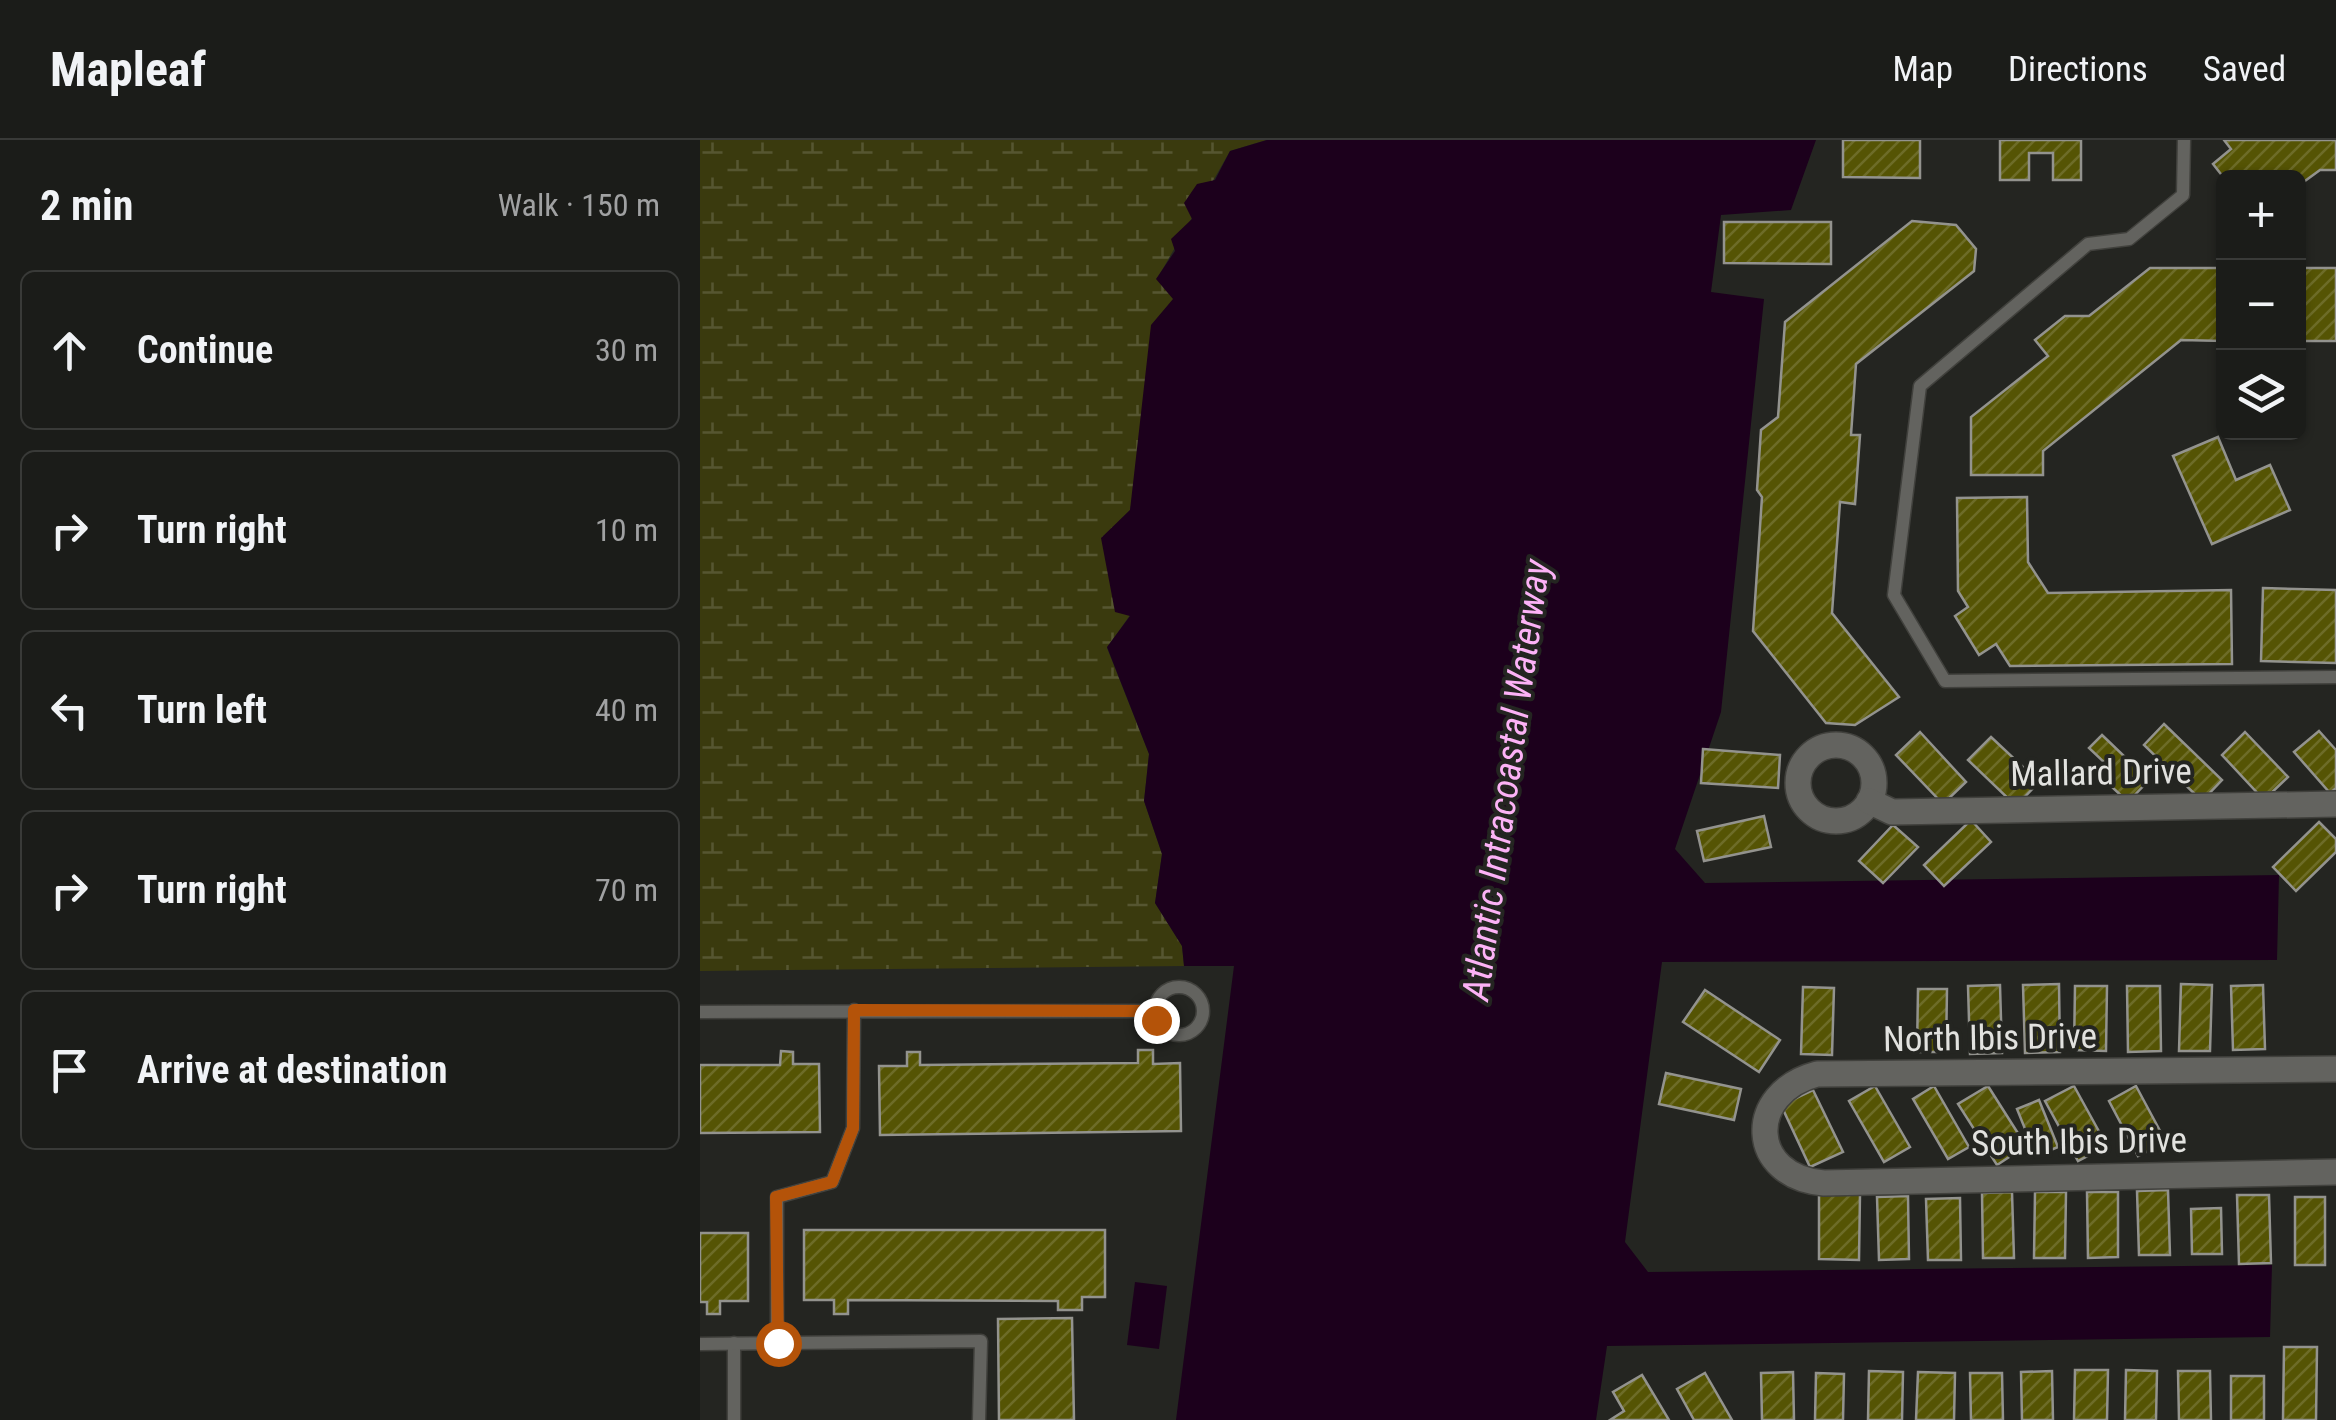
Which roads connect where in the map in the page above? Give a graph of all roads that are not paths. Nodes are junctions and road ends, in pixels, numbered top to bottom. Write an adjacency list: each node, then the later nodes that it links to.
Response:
1 (2184, 140): 2 (lane)
2 (2336, 677)
3 (1869, 800): 4 (street, Mallard Drive)
4 (2336, 804)
5 (854, 1010): 6 (lane); 7 (lane); 12 (lane)
6 (1154, 1011)
7 (700, 1012)
8 (2336, 1069): 10 (street, North Ibis Drive)
9 (2336, 1172): 10 (street, South Ibis Drive)
10 (1824, 1182)
11 (734, 1343): 12 (lane); 13 (lane); 14 (lane)
12 (778, 1343): 15 (lane)
13 (700, 1344)
14 (734, 1420)
15 (979, 1420)

